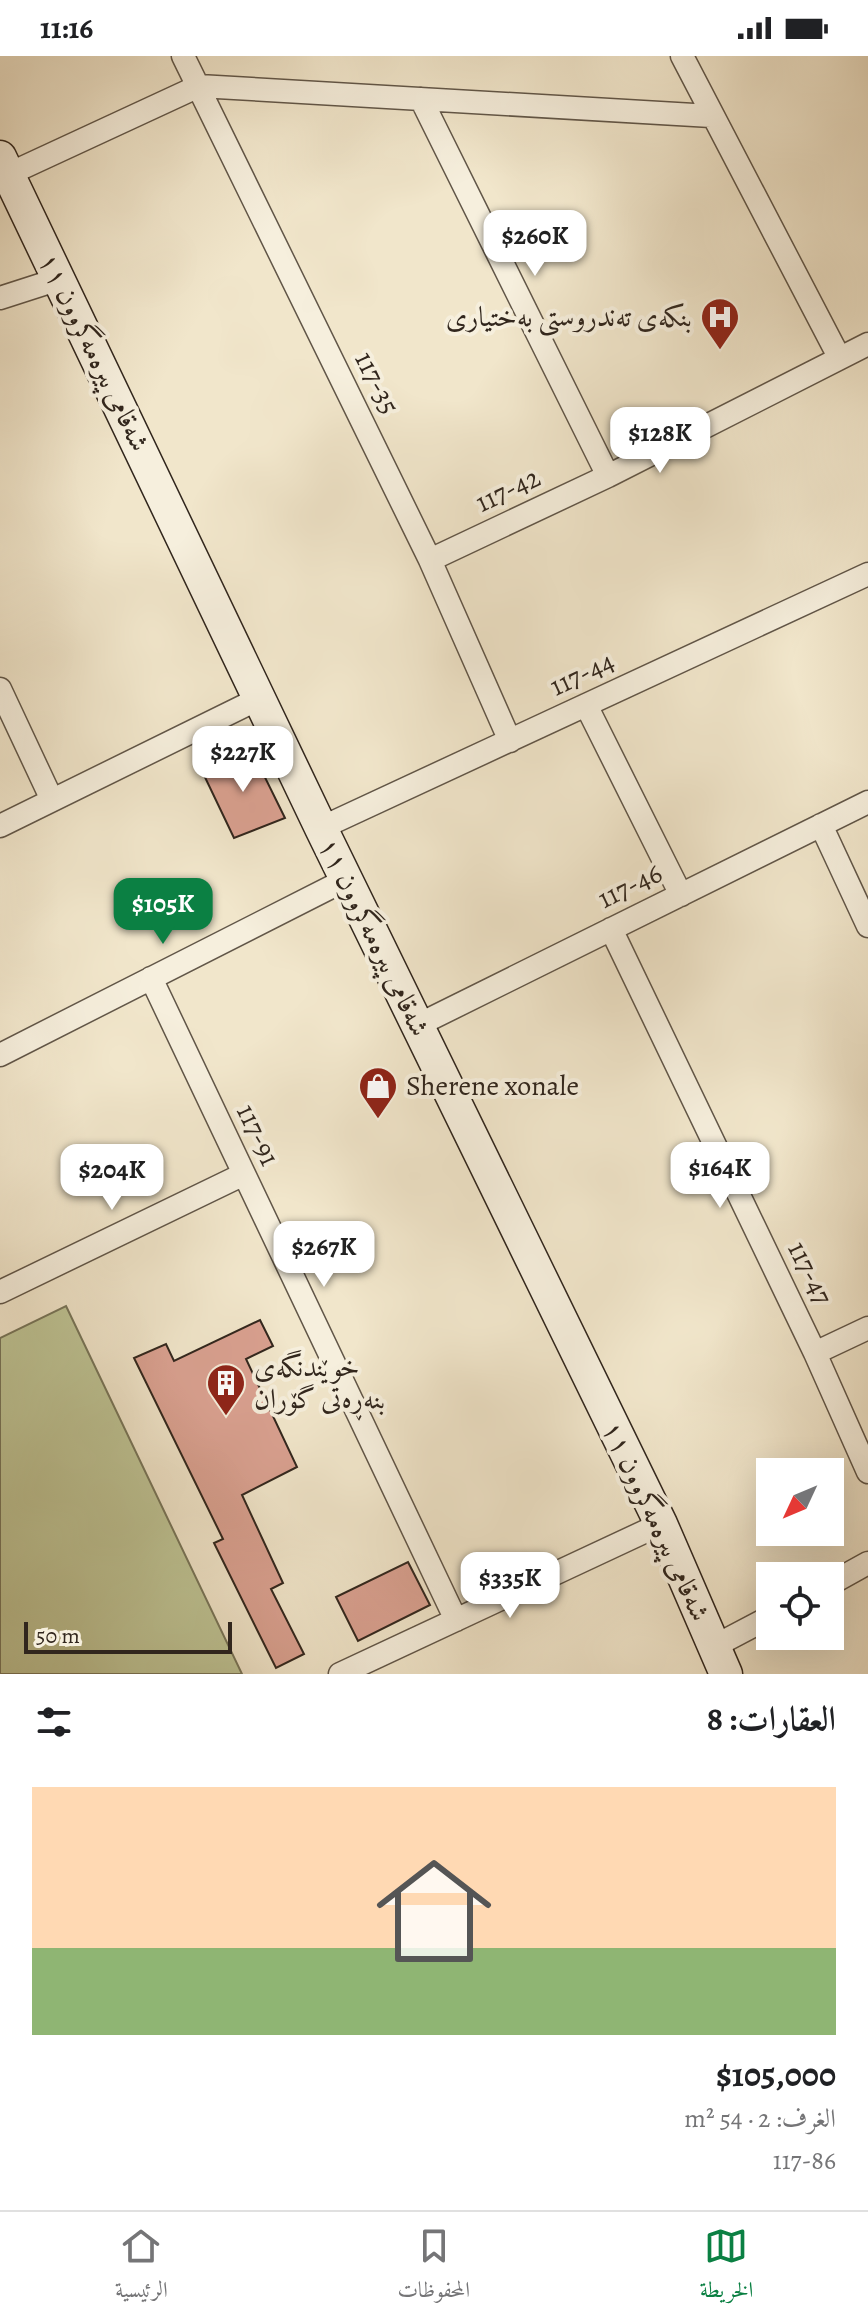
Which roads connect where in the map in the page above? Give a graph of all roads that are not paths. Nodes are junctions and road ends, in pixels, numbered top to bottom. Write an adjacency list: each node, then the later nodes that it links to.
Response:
1 (183, 56): 3 (street, 117-35)
2 (682, 56): 5 (street)
3 (199, 86): 4 (street); 6 (street); 12 (street, 117-35)
4 (421, 99): 5 (street); 11 (street)
5 (711, 116): 10 (street)
6 (4, 165): 7 (street, شەقامی پیرەمەگروون ١١)
7 (59, 279): 8 (street); 15 (street, شەقامی پیرەمەگروون ١١)
8 (0, 298)
9 (868, 344): 10 (street, 117-42)
10 (839, 357): 11 (street, 117-42)
11 (608, 476): 12 (street, 117-42)
12 (430, 560): 17 (street, 117-35)
13 (868, 574): 16 (street, 117-44)
14 (0, 689): 18 (street)
15 (260, 698): 18 (street); 22 (street, شەقامی پیرەمەگروون ١١)
16 (586, 705): 17 (street, 117-44); 24 (street)
17 (510, 741): 22 (street, 117-44)
18 (52, 800): 21 (street)
19 (868, 802): 20 (street, 117-46)
20 (821, 825): 24 (street, 117-46); 25 (street)
21 (0, 826)
22 (321, 828): 23 (street, شەقامی پیرەمەگروون ١١)
23 (347, 879): 27 (street); 28 (street, شەقامی پیرەمەگروون ١١)
24 (681, 895): 26 (street, 117-46)
25 (868, 926)
26 (611, 929): 28 (street, 117-46); 33 (street, 117-47)
27 (151, 978): 29 (street); 30 (street, 117-91)
28 (418, 1025): 35 (street, شەقامی پیرەمەگروون ١١)
29 (0, 1055)
30 (244, 1174): 31 (street); 38 (street, 117-91)
31 (0, 1292)
32 (868, 1328): 33 (street)
33 (815, 1353): 34 (street, 117-47)
34 (868, 1472)
35 (661, 1524): 38 (street); 40 (street, شەقامی پیرەمەگروون ١١)
36 (868, 1563): 37 (street)
37 (844, 1576)
38 (456, 1620): 41 (street)
39 (756, 1629): 40 (street)
40 (720, 1661)
41 (340, 1674)

